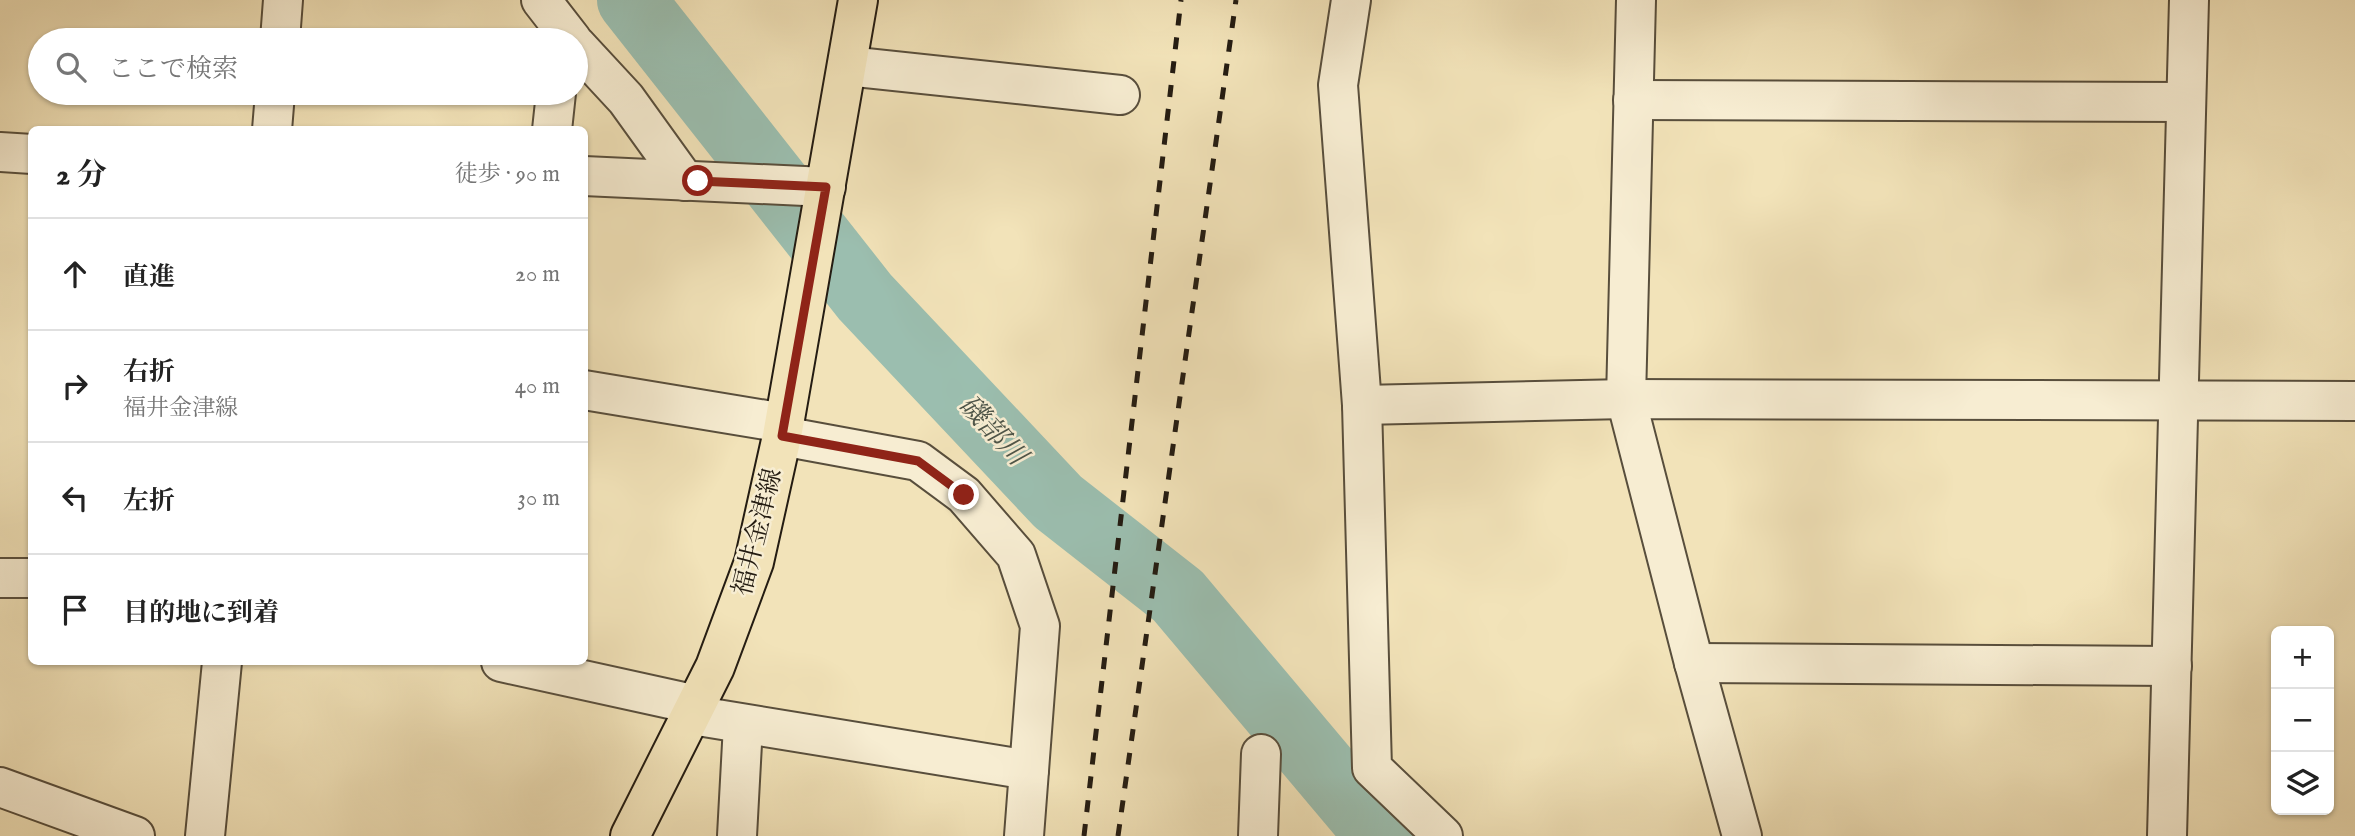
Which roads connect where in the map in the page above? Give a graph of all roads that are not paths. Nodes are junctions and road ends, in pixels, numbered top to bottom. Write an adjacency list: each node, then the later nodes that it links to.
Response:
1 (283, 0): 6 (street)
2 (858, 0): 8 (main road, 福井金津線)
3 (1351, 0): 25 (street)
4 (1636, 0): 10 (street)
5 (2189, 0): 11 (street)
6 (281, 28)
7 (588, 54): 19 (street)
8 (847, 66): 9 (street); 20 (main road, 福井金津線)
9 (1120, 95)
10 (1633, 100): 11 (street); 23 (street)
11 (2186, 102): 22 (street)
12 (274, 105): 14 (street)
13 (555, 105): 15 (street)
14 (272, 126)
15 (552, 126)
16 (0, 152): 17 (street)
17 (28, 154)
18 (588, 176): 19 (street)
19 (691, 181): 20 (street)
20 (826, 187): 26 (main road, 福井金津線)
21 (588, 391): 26 (street)
22 (2178, 398): 23 (street); 24 (street); 32 (street)
23 (1626, 399): 25 (street); 29 (street)
24 (2355, 401)
25 (1362, 405): 44 (street)
26 (783, 430): 33 (main road, 福井金津線); 36 (street)
27 (0, 578): 28 (street)
28 (28, 578)
29 (1694, 663): 32 (street); 45 (street)
30 (222, 665): 39 (street)
31 (513, 665): 33 (street)
32 (2172, 666): 46 (street)
33 (694, 710): 34 (street); 40 (main road, 福井金津線)
34 (743, 725): 36 (street); 41 (street)
35 (1261, 754): 43 (street)
36 (1029, 770): 42 (street)
37 (0, 786): 38 (street)
38 (135, 836)
39 (205, 836)
40 (630, 836)
41 (737, 836)
42 (1024, 836)
43 (1258, 836)
44 (1443, 836)
45 (1742, 836)
46 (2167, 836)

